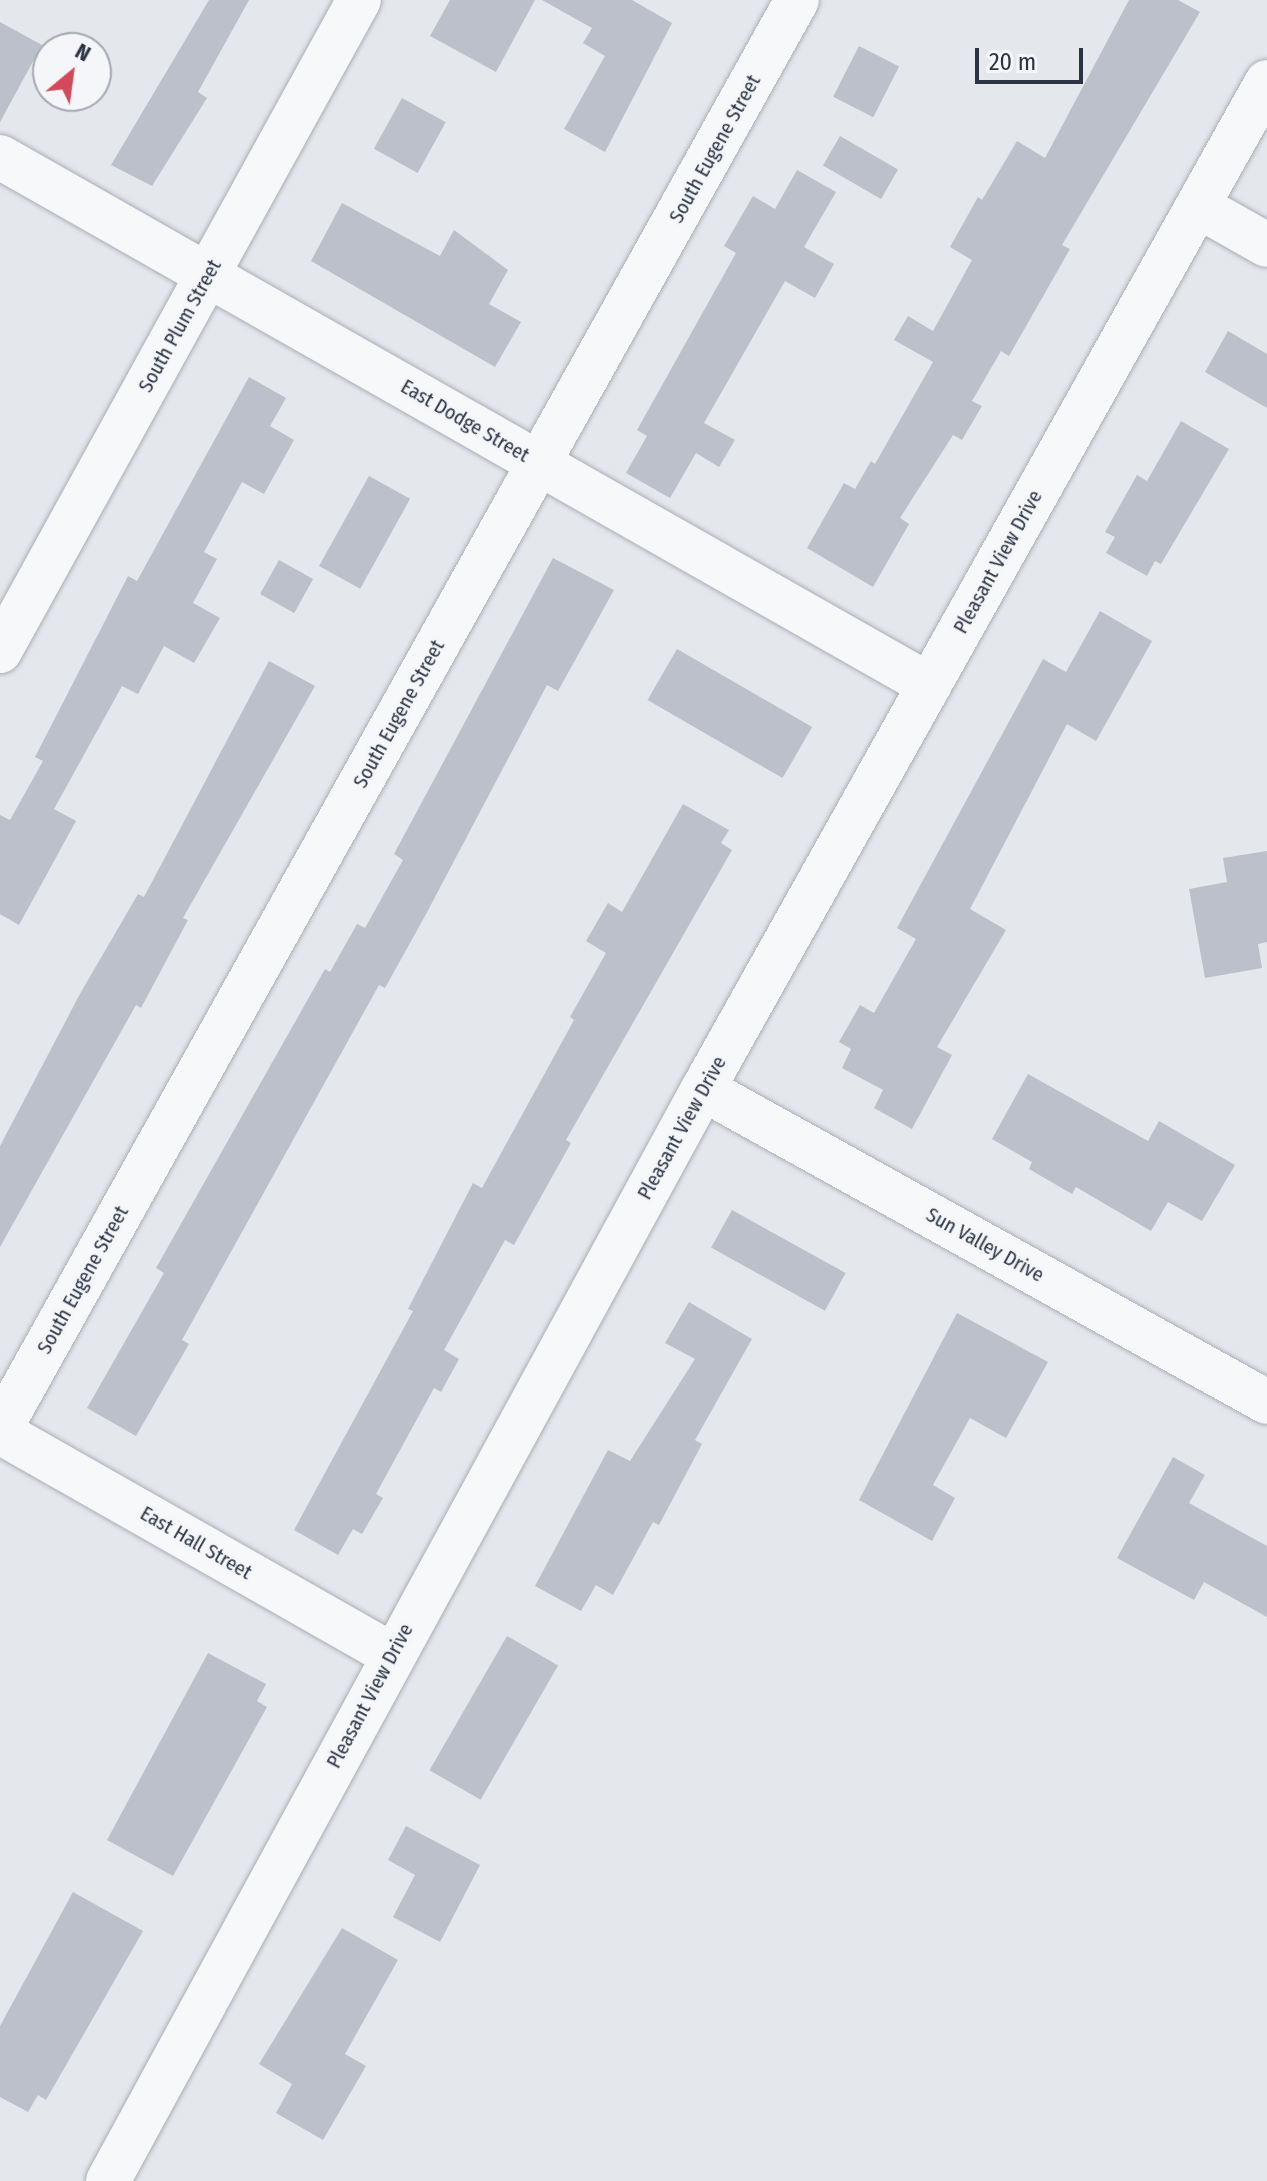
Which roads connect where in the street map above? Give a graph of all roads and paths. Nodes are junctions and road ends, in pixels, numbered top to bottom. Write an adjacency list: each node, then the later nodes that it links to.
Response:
1 (359, 0): 7 (street, South Plum Street)
2 (797, 0): 8 (street, South Eugene Street)
3 (1267, 82): 5 (street, Pleasant View Drive)
4 (0, 157): 7 (street, East Dodge Street)
5 (1198, 206): 6 (street); 10 (street, Pleasant View Drive)
6 (1267, 245)
7 (208, 275): 8 (street, East Dodge Street); 9 (street, South Plum Street)
8 (539, 463): 10 (street, East Dodge Street); 13 (street, South Eugene Street)
9 (0, 651)
10 (929, 685): 11 (street, Pleasant View Drive)
11 (703, 1089): 12 (street, Sun Valley Drive); 14 (street, Pleasant View Drive)
12 (1267, 1402)
13 (0, 1430): 14 (street, East Hall Street)
14 (392, 1655): 15 (street, Pleasant View Drive)
15 (108, 2181)

